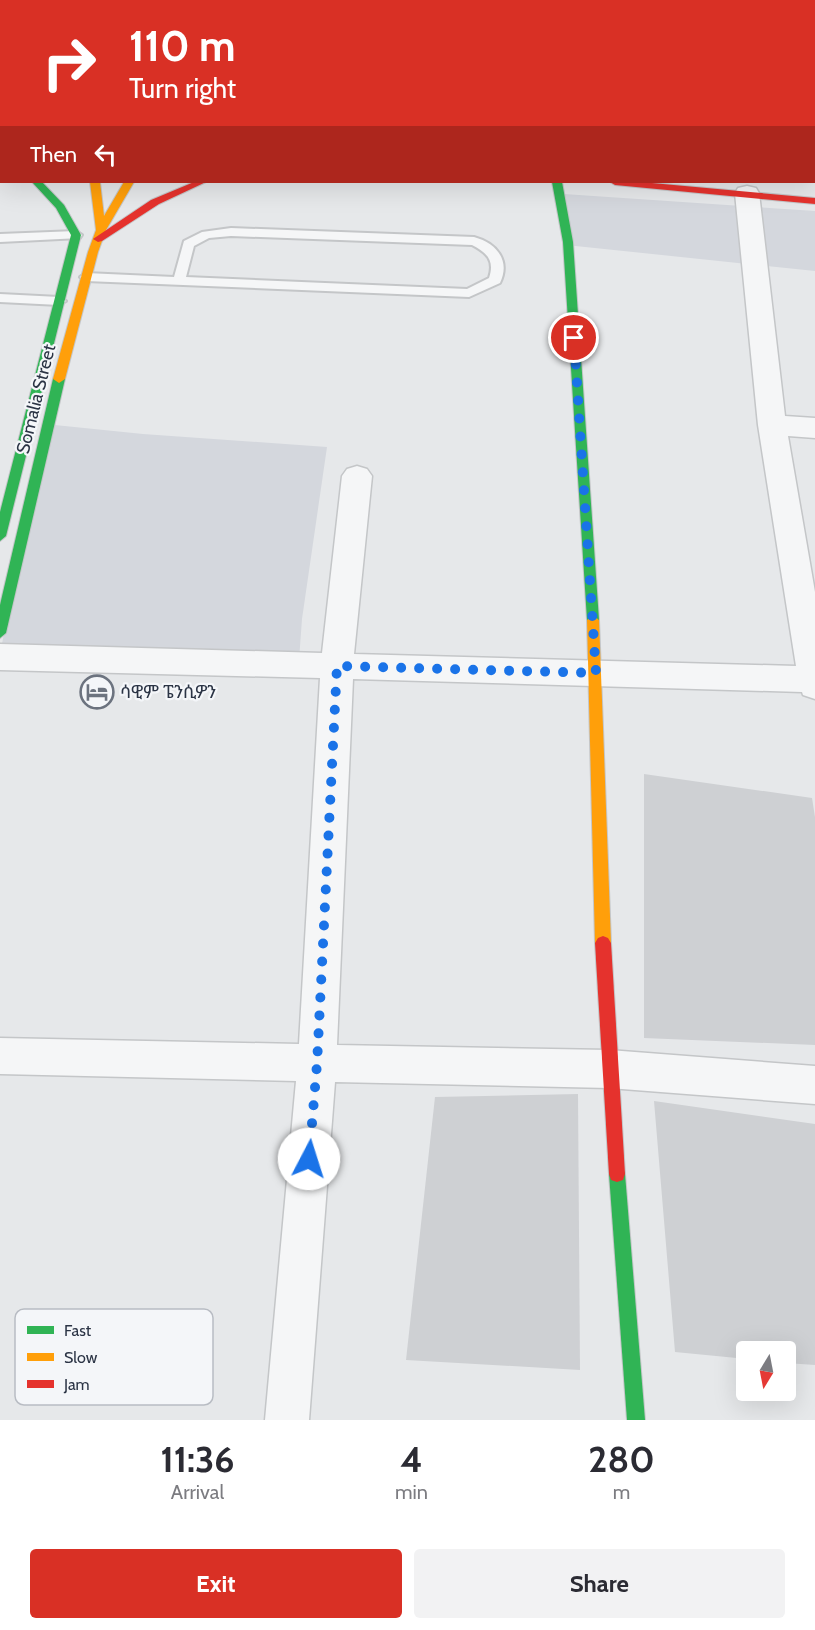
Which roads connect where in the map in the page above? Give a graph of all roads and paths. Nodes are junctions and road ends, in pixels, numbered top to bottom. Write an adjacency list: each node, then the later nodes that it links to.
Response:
1 (38, 183): 9 (main road)
2 (95, 183): 10 (main road)
3 (128, 183): 10 (main road, Somalia Street)
4 (199, 183): 10 (main road)
5 (557, 183): 23 (main road)
6 (627, 183): 7 (main road)
7 (747, 193): 8 (main road); 16 (street)
8 (815, 201)
9 (76, 235): 11 (lane); 15 (main road)
10 (100, 235): 12 (main road, Somalia Street)
11 (0, 238)
12 (86, 277): 13 (lane); 20 (main road, Somalia Street)
13 (179, 281): 13 (lane)
14 (0, 298): 15 (lane)
15 (59, 302): 19 (main road)
16 (772, 425): 17 (street); 24 (street)
17 (815, 428)
18 (357, 476): 22 (street)
19 (0, 536)
20 (0, 633)
21 (0, 657): 22 (street)
22 (337, 666): 23 (street); 26 (street)
23 (596, 673): 24 (street); 27 (main road)
24 (815, 681)
25 (0, 1056): 26 (street)
26 (317, 1064): 27 (street); 29 (street)
27 (609, 1070): 28 (street); 30 (main road)
28 (815, 1085)
29 (287, 1420)
30 (636, 1420)

